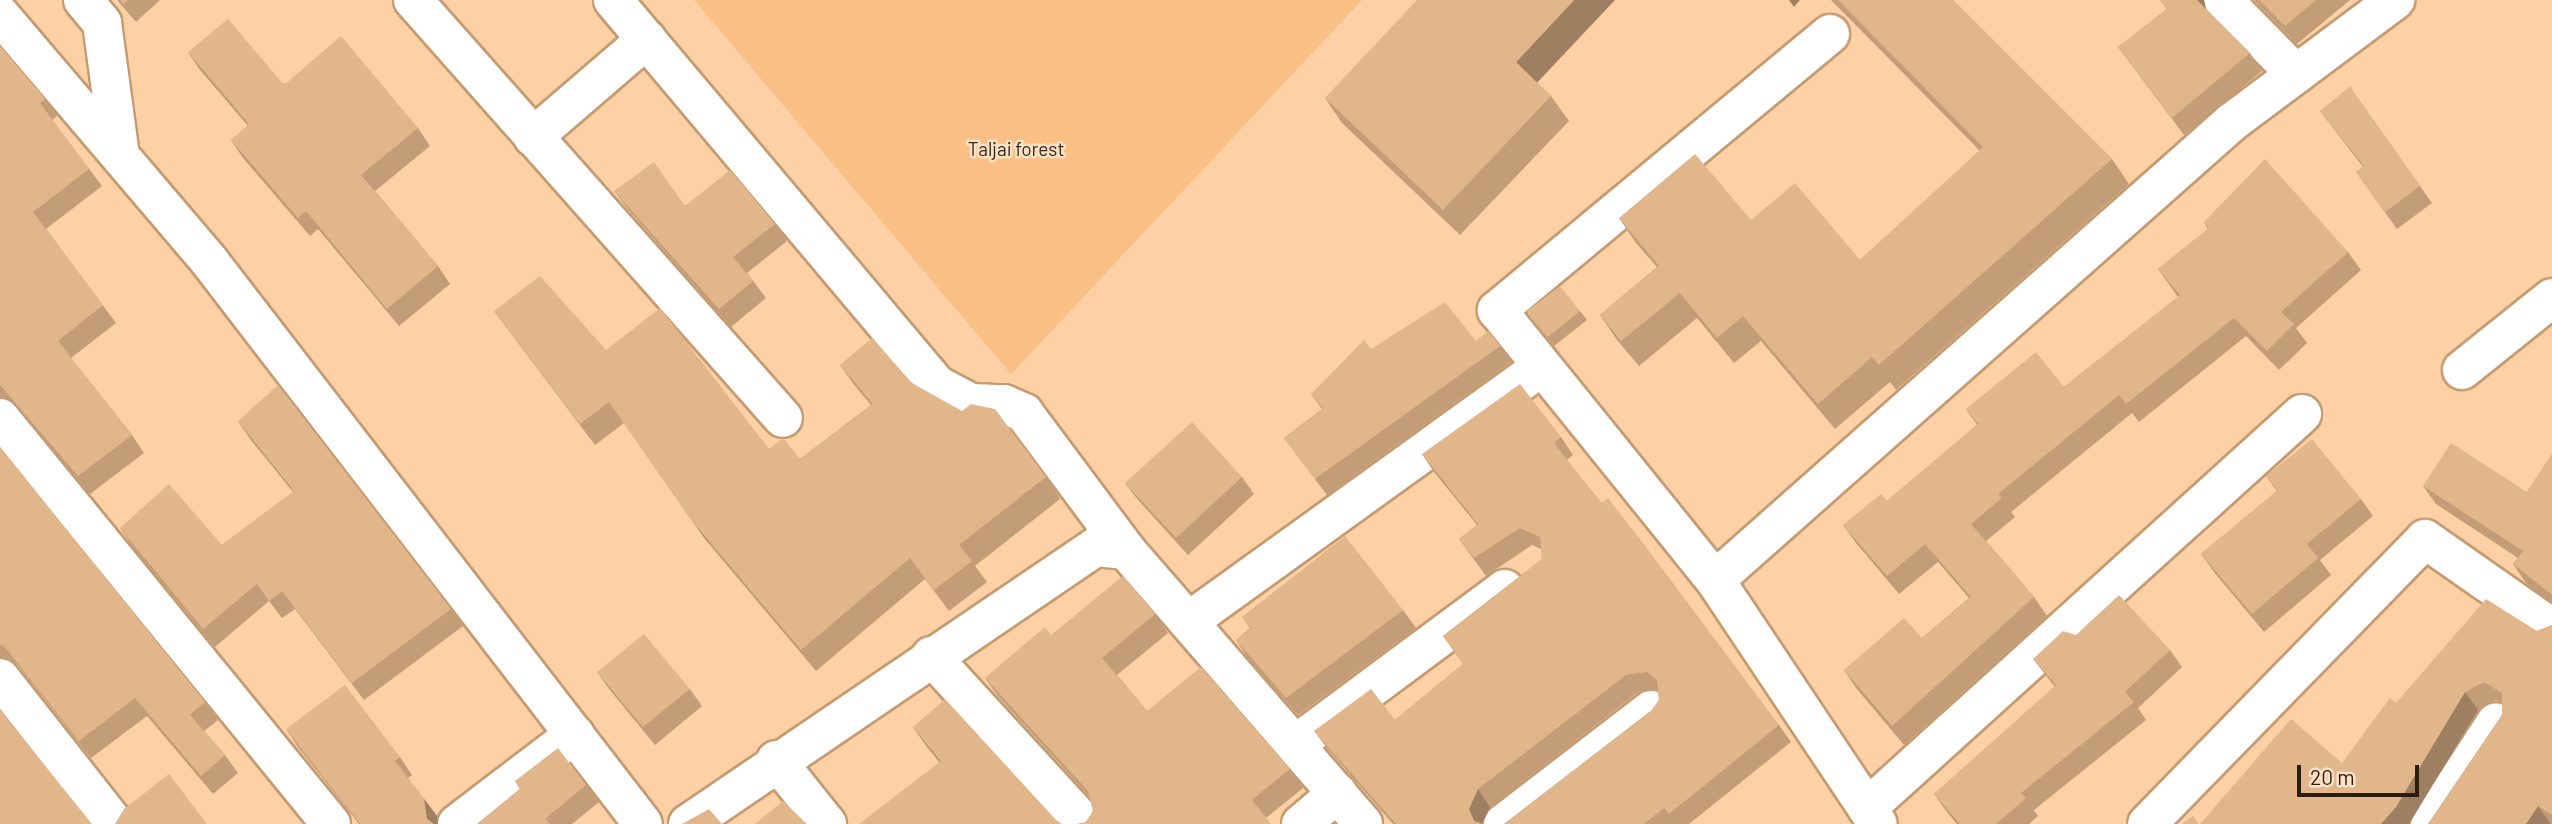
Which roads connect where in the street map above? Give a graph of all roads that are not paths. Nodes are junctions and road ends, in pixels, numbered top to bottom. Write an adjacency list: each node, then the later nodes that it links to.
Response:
1 (83, 0): 11 (street)
2 (413, 0): 10 (street)
3 (613, 0): 8 (street)
4 (2224, 0): 9 (street)
5 (2395, 0): 9 (street)
6 (0, 15): 11 (street)
7 (1830, 34): 13 (street)
8 (647, 39): 10 (street); 18 (street)
9 (2296, 74): 20 (street)
10 (533, 137): 17 (street)
11 (120, 156): 27 (street)
12 (2552, 298): 14 (street)
13 (1542, 367): 20 (street); 21 (street)
14 (2462, 370)
15 (2302, 414): 31 (street)
16 (0, 418): 33 (street)
17 (783, 418)
18 (1126, 551): 21 (street); 23 (street)
19 (1534, 567): 28 (street)
20 (1715, 580): 31 (street)
21 (1192, 619): 28 (street)
22 (2552, 628): 42 (street)
23 (931, 656): 29 (street); 38 (street)
24 (0, 678): 32 (street)
25 (1651, 710): 41 (street)
26 (2496, 722): 43 (street)
27 (575, 734): 34 (street); 35 (street)
28 (1296, 744): 30 (street)
29 (776, 760): 36 (street); 37 (street)
30 (1338, 793): 39 (street); 40 (street)
31 (1872, 816)
32 (115, 824)
33 (331, 824)
34 (457, 824)
35 (643, 824)
36 (688, 824)
37 (827, 824)
38 (1084, 824)
39 (1301, 824)
40 (1363, 824)
41 (1503, 824)
42 (2147, 824)
43 (2430, 824)

